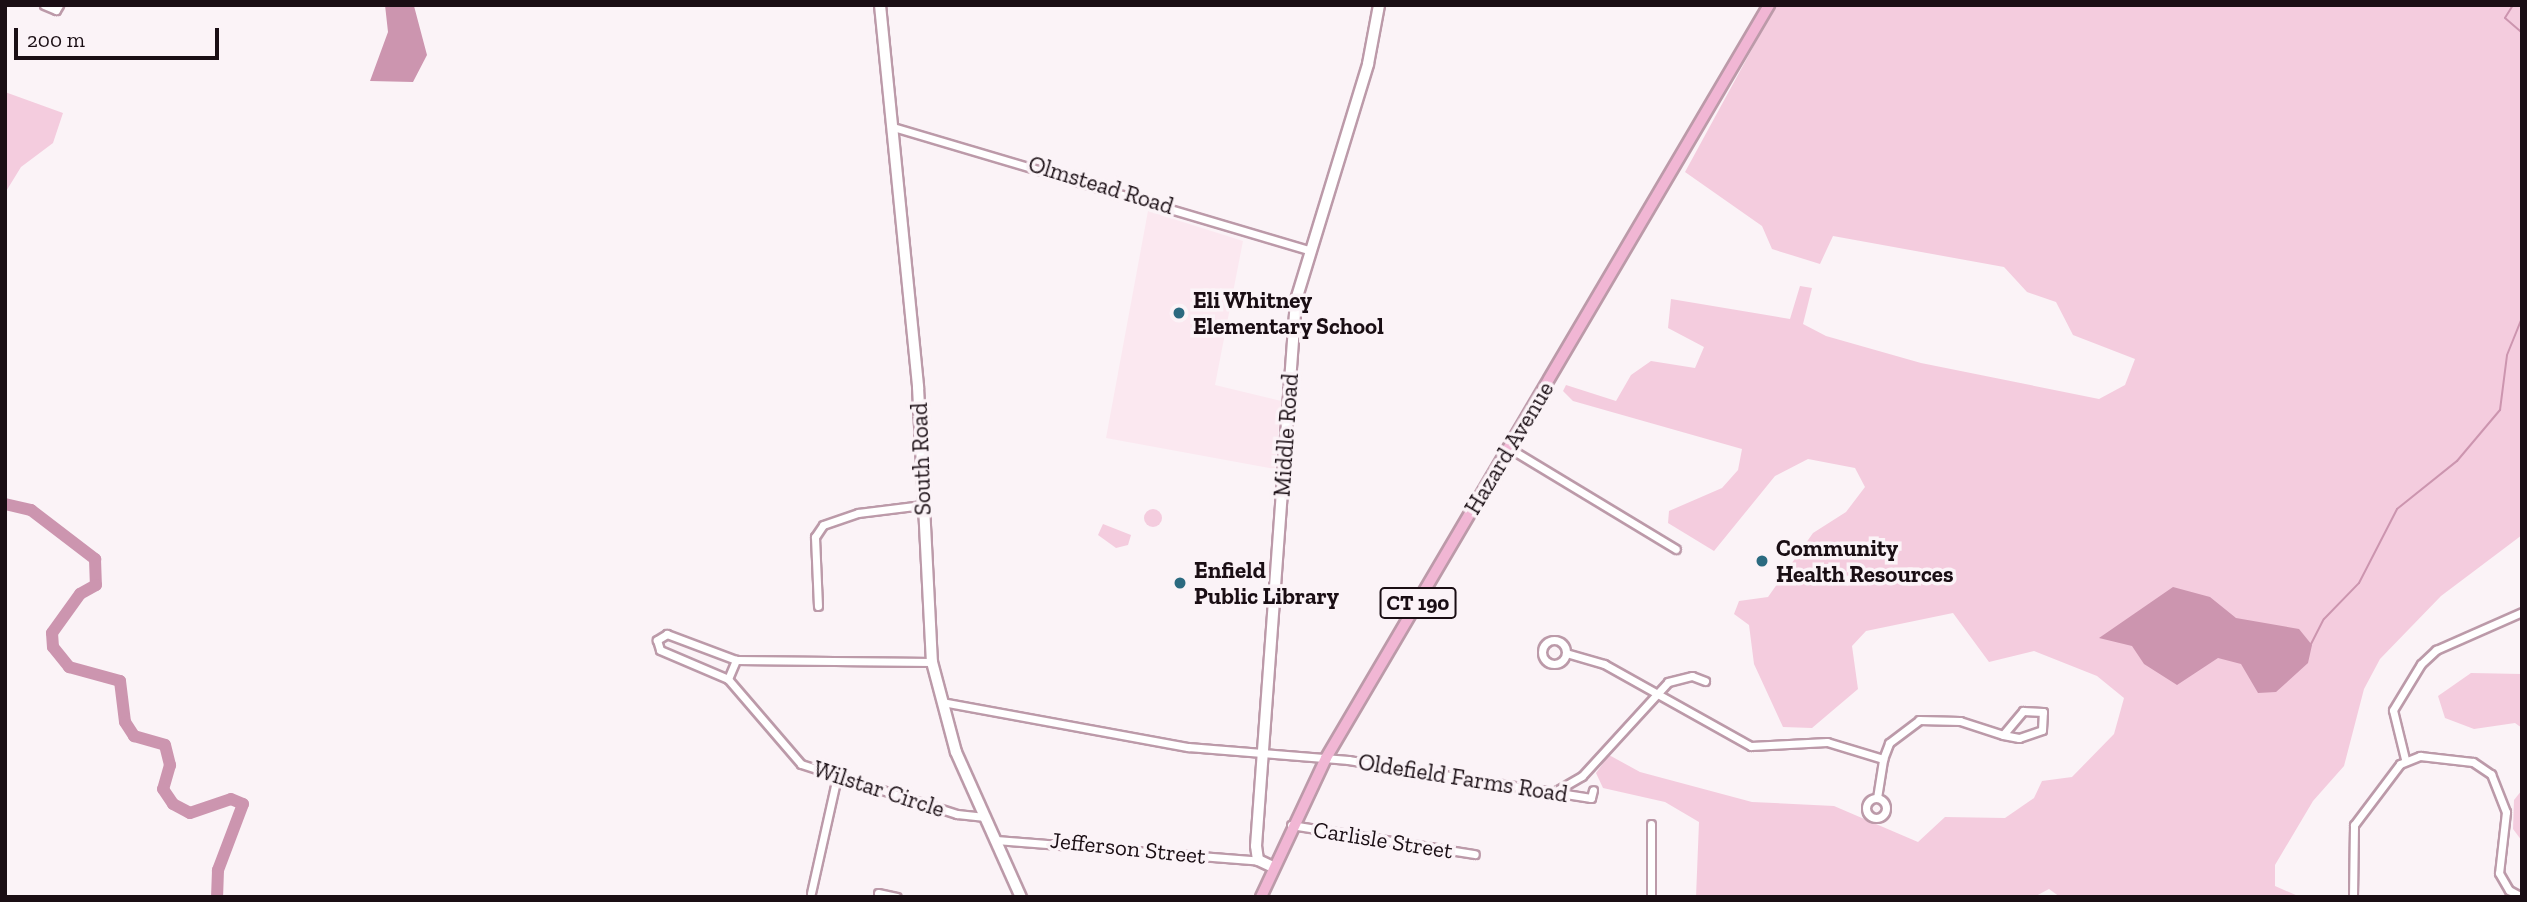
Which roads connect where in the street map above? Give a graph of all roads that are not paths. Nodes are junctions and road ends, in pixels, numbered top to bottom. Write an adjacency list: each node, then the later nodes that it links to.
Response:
1 (44, 5): 5 (street)
2 (880, 5): 6 (main road, South Road)
3 (1379, 5): 7 (main road, Middle Road)
4 (1769, 5): 8 (main road, Hazard Avenue / CT 190)
5 (57, 8)
6 (893, 127): 7 (street, Olmstead Road); 9 (main road, South Road)
7 (1307, 249): 21 (main road, Middle Road)
8 (1509, 448): 10 (street); 22 (main road, Hazard Avenue / CT 190)
9 (923, 505): 11 (street); 15 (main road, South Road)
10 (1676, 549)
11 (818, 606)
12 (2522, 612): 23 (street)
13 (1566, 653): 18 (street)
14 (736, 660): 15 (street, Wilstar Circle); 16 (street); 16 (street, Wilstar Circle)
15 (932, 662): 19 (main road, South Road)
16 (728, 679): 25 (street, Wilstar Circle)
17 (1705, 681): 18 (street)
18 (1654, 692): 24 (street); 27 (street)
19 (942, 702): 21 (street, Oldefield Farms Road); 29 (main road, South Road)
20 (2003, 735): 20 (street); 24 (street)
21 (1263, 754): 22 (street, Oldefield Farms Road); 34 (main road, Middle Road)
22 (1326, 758): 27 (street, Oldefield Farms Road); 31 (main road, Hazard Avenue / CT 190)
23 (2405, 758): 42 (street); 43 (street)
24 (1883, 759): 28 (street)
25 (837, 777): 29 (street, Wilstar Circle); 37 (street)
26 (1593, 790): 27 (street, Oldefield Farms Road)
27 (1555, 792)
28 (1877, 799)
29 (985, 817): 32 (main road, South Road)
30 (1650, 824): 41 (street)
31 (1291, 825): 33 (street, Carlisle Street); 35 (main road, Hazard Avenue / CT 190)
32 (996, 840): 34 (street, Jefferson Street); 39 (main road, South Road)
33 (1475, 854)
34 (1259, 861): 35 (main road)
35 (1273, 867): 40 (main road, Hazard Avenue / CT 190)
36 (877, 892): 38 (street)
37 (811, 893)
38 (897, 897)
39 (1021, 897)
40 (1261, 897)
41 (1651, 897)
42 (2353, 897)
43 (2522, 897)

